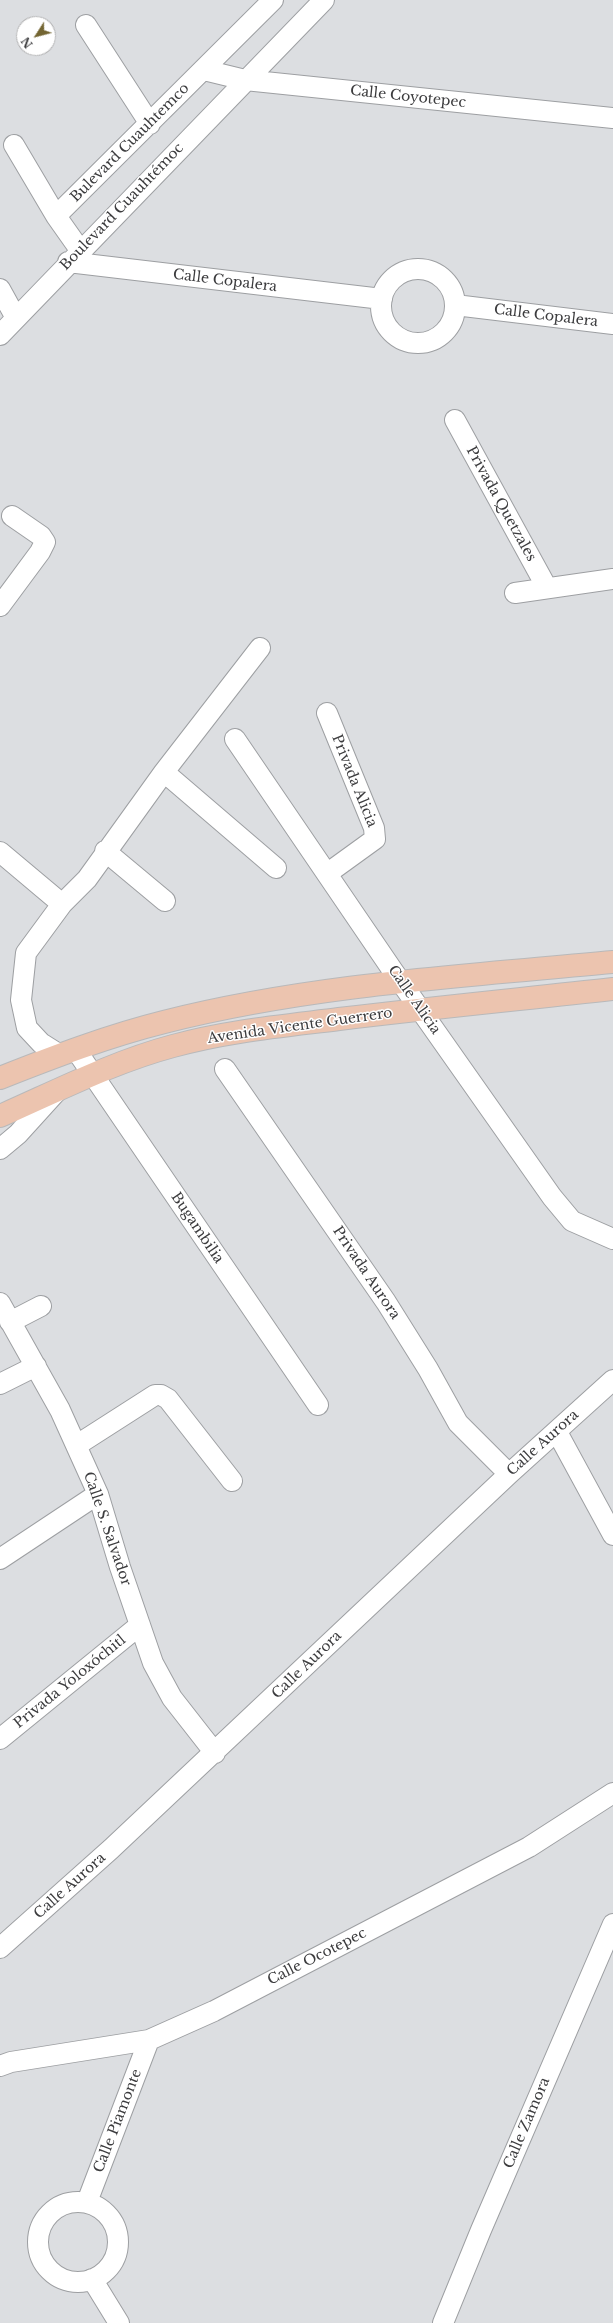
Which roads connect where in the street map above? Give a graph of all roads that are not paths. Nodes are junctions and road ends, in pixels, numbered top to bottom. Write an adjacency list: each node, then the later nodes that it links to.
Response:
1 (273, 0): 4 (street, Bulevard Cuauhtemco)
2 (324, 0): 5 (street, Boulevard Cuauhtémoc)
3 (86, 25): 7 (street)
4 (204, 70): 5 (street, Calle Coyotepec); 7 (street, Bulevard Cuauhtemco)
5 (245, 80): 6 (street, Calle Coyotepec); 10 (street, Boulevard Cuauhtémoc)
6 (613, 118)
7 (150, 124): 9 (street, Bulevard Cuauhtemco)
8 (14, 145): 9 (street)
9 (56, 216): 10 (street)
10 (74, 256): 12 (street, Calle Copalera); 14 (street, Boulevard Cuauhtémoc)
11 (0, 288): 14 (street)
12 (382, 299): 13 (street); 13 (street)
13 (455, 305): 15 (street, Calle Copalera)
14 (16, 318): 16 (street, Boulevard Cuauhtémoc)
15 (613, 324)
16 (0, 335)
17 (455, 420): 20 (street, Privada Quetzales)
18 (12, 516): 22 (street)
19 (613, 579): 20 (street)
20 (547, 588): 21 (street)
21 (514, 593)
22 (0, 606)
23 (260, 648): 26 (street)
24 (327, 713): 30 (street, Privada Alicia)
25 (235, 739): 30 (street, Calle Alicia)
26 (164, 772): 27 (street); 29 (street)
27 (105, 851): 31 (street); 32 (street)
28 (0, 852): 32 (street)
29 (276, 868)
30 (328, 873): 34 (street, Calle Alicia)
31 (165, 901)
32 (62, 904): 37 (street)
33 (613, 962): 34 (main road, Avenida Vicente Guerrero)
34 (402, 982): 36 (street, Calle Alicia); 37 (main road, Avenida Vicente Guerrero)
35 (613, 989): 36 (main road, Avenida Vicente Guerrero)
36 (421, 1009): 39 (main road, Avenida Vicente Guerrero); 44 (street, Calle Alicia)
37 (68, 1052): 39 (street, Bugambilia); 40 (main road, Avenida Vicente Guerrero)
38 (225, 1069): 54 (street, Privada Aurora)
39 (91, 1074): 41 (main road, Avenida Vicente Guerrero); 51 (street, Bugambilia)
40 (0, 1078)
41 (57, 1091): 42 (main road, Avenida Vicente Guerrero); 43 (street)
42 (0, 1116)
43 (0, 1149)
44 (613, 1239)
45 (0, 1303): 47 (street, Calle S. Salvador)
46 (41, 1306): 47 (street)
47 (10, 1322): 48 (street, Calle S. Salvador)
48 (36, 1366): 50 (street); 53 (street, Calle S. Salvador)
49 (613, 1380): 52 (street, Calle Aurora)
50 (0, 1384)
51 (318, 1405)
52 (557, 1432): 54 (street, Calle Aurora); 57 (street)
53 (76, 1445): 55 (street); 56 (street, Calle S. Salvador)
54 (509, 1474): 61 (street, Calle Aurora)
55 (232, 1482)
56 (98, 1494): 58 (street); 59 (street, Calle S. Salvador)
57 (613, 1535)
58 (0, 1559)
59 (140, 1625): 60 (street, Privada Yoloxóchitl); 61 (street, Calle S. Salvador)
60 (0, 1739)
61 (215, 1753): 64 (street, Calle Aurora)
62 (613, 1793): 65 (street, Calle Ocotepec)
63 (613, 1924): 70 (street, Calle Zamora)
64 (0, 1948)
65 (150, 2040): 66 (street, Calle Ocotepec); 67 (street, Calle Piamonte)
66 (0, 2066)
67 (87, 2202): 68 (street); 68 (street)
68 (92, 2279): 69 (street)
69 (119, 2323)
70 (443, 2323)

